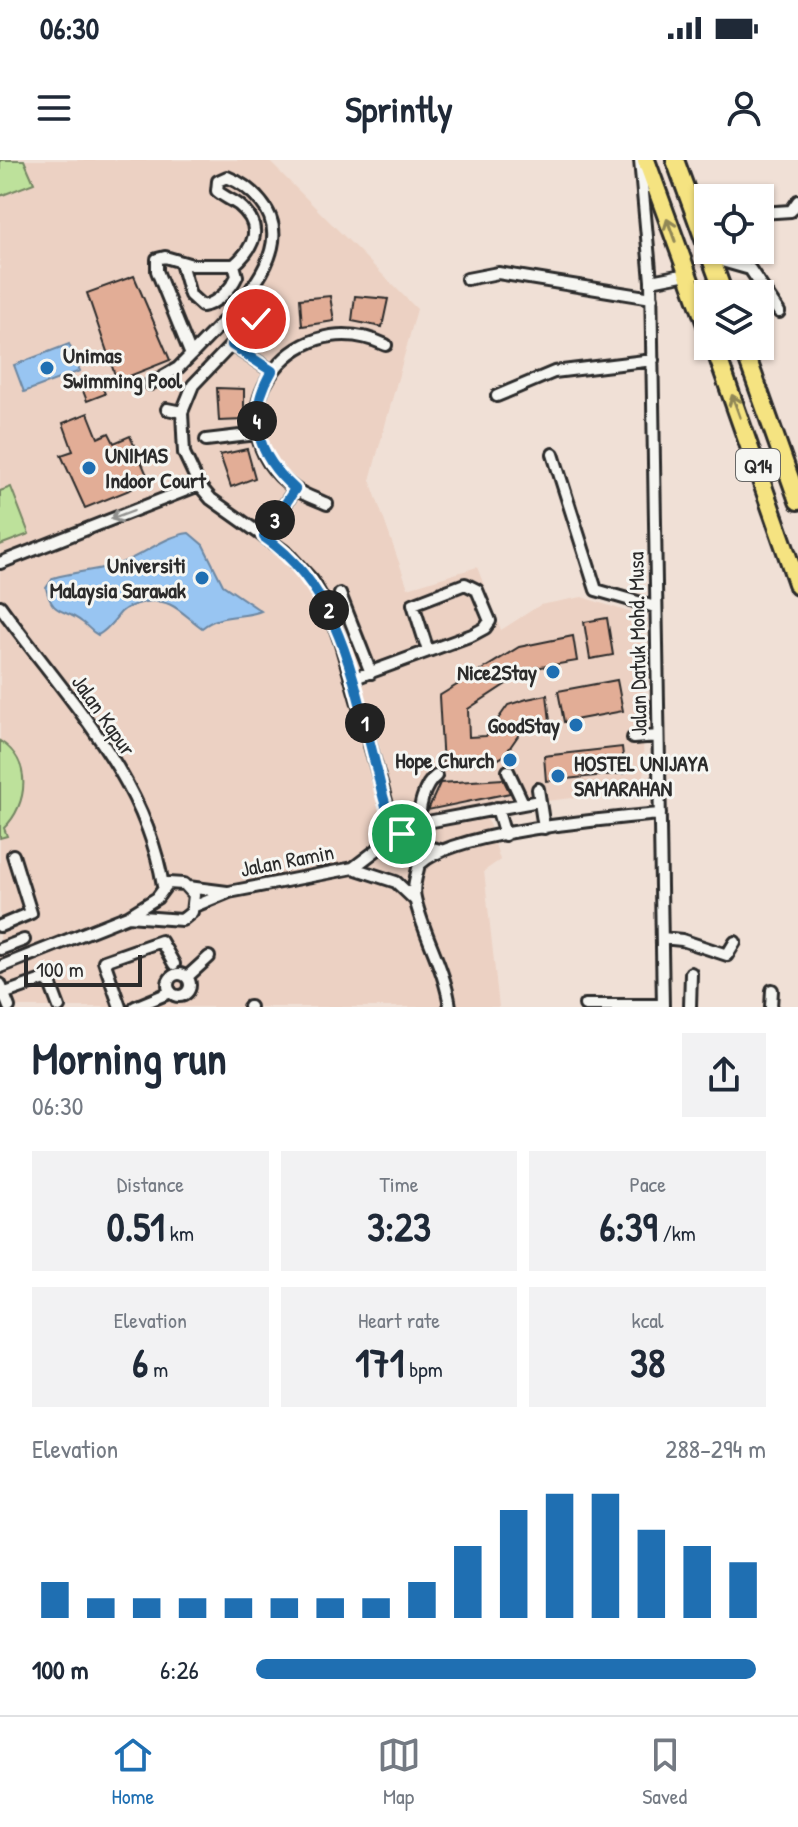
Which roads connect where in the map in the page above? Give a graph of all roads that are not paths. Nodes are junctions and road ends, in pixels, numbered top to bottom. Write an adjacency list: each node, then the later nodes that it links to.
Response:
1 (643, 160): 9 (highway, one-way to 1); 11 (street, Jalan Datuk Mohd. Musa)
2 (675, 160): 4 (highway)
3 (798, 201): 5 (street)
4 (694, 202)
5 (774, 212)
6 (181, 263): 8 (street); 8 (street); 18 (street)
7 (733, 264): 14 (street)
8 (234, 265): 18 (street)
9 (687, 274): 11 (street); 12 (highway)
10 (467, 279): 13 (street)
11 (651, 281): 13 (street, Jalan Datuk Mohd. Musa)
12 (694, 293)
13 (652, 298): 19 (street, Jalan Datuk Mohd. Musa)
14 (779, 312)
15 (256, 319): 16 (street)
16 (232, 345): 22 (street); 26 (street)
17 (386, 345): 22 (street)
18 (191, 355): 23 (street)
19 (653, 360): 24 (street); 40 (street, Jalan Datuk Mohd. Musa)
20 (719, 360): 37 (highway, Q14, one-way to 20)
21 (749, 360): 30 (highway, Q14)
22 (272, 371): 27 (street)
23 (150, 384)
24 (497, 396)
25 (167, 409): 26 (street)
26 (182, 412): 31 (street)
27 (257, 434): 28 (street); 32 (street)
28 (206, 440)
29 (553, 454): 40 (street)
30 (794, 475): 33 (highway, Q14)
31 (199, 485): 35 (street); 36 (street, one-way to 36)
32 (295, 489): 34 (street); 35 (street)
33 (798, 501)
34 (327, 504)
35 (264, 537): 43 (street)
36 (0, 563)
37 (798, 586)
38 (340, 594): 42 (street)
39 (0, 606): 58 (street, Jalan Kapur)
40 (655, 607): 44 (street, Jalan Datuk Mohd. Musa)
41 (428, 651): 41 (street); 42 (street)
42 (371, 673): 43 (street)
43 (352, 679): 50 (street)
44 (658, 736): 45 (street); 51 (street, Jalan Datuk Mohd. Musa)
45 (633, 738)
46 (508, 771): 48 (street)
47 (436, 776): 49 (street)
48 (523, 803): 49 (street); 52 (street)
49 (497, 808): 53 (street)
50 (389, 814): 54 (street); 55 (street)
51 (660, 814): 52 (street); 72 (street, Jalan Datuk Mohd. Musa)
52 (544, 828): 53 (street)
53 (502, 836): 56 (street)
54 (412, 842): 55 (street); 56 (street); 60 (street)
55 (380, 846): 59 (street); 61 (street)
56 (441, 850): 60 (street)
57 (13, 855): 71 (street)
58 (159, 858): 63 (street, Jalan Kapur); 64 (street, Jalan Kapur)
59 (353, 868): 61 (street); 65 (street, Jalan Ramin)
60 (418, 869): 62 (street); 67 (street)
61 (384, 876): 62 (street)
62 (396, 882): 67 (street)
63 (184, 884): 64 (street); 65 (street, Jalan Ramin); 68 (street)
64 (163, 886): 66 (street)
65 (229, 892): 68 (street, Jalan Ramin)
66 (157, 898): 69 (street); 70 (street)
67 (415, 901): 88 (street)
68 (195, 906): 70 (street)
69 (128, 916): 70 (street); 78 (street)
70 (164, 917)
71 (0, 926)
72 (662, 938): 74 (street); 83 (street, Jalan Datuk Mohd. Musa)
73 (24, 940): 75 (street)
74 (735, 942)
75 (0, 949)
76 (209, 957): 87 (street)
77 (174, 964): 86 (street)
78 (0, 967)
79 (691, 973): 89 (street)
80 (772, 990): 90 (street)
81 (1, 991): 84 (street); 85 (street)
82 (585, 1005): 83 (street)
83 (663, 1006)
84 (9, 1007)
85 (59, 1007)
86 (120, 1007)
87 (135, 1007)
88 (450, 1007)
89 (690, 1007)
90 (771, 1007)

